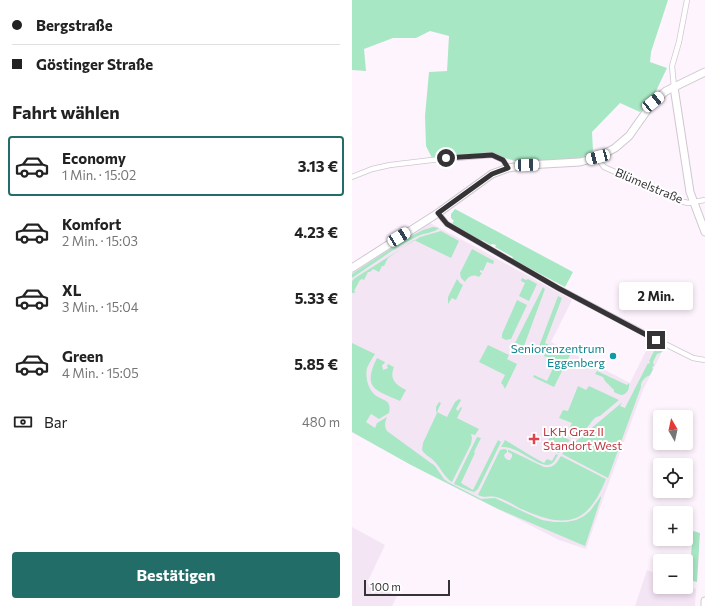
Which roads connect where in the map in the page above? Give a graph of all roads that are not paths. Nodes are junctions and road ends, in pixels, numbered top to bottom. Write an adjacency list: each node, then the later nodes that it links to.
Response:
1 (687, 0): 3 (street)
2 (705, 72): 3 (main road)
3 (674, 87): 4 (main road); 8 (main road)
4 (598, 157): 5 (main road); 8 (street, Blümelstraße)
5 (508, 168): 6 (street); 9 (main road)
6 (352, 176)
7 (705, 200): 8 (street, Blümelstraße)
8 (693, 203): 10 (main road)
9 (438, 213): 11 (main road); 12 (street)
10 (705, 232)
11 (352, 268)
12 (705, 360)
13 (705, 601): 14 (main road)
14 (705, 606)

